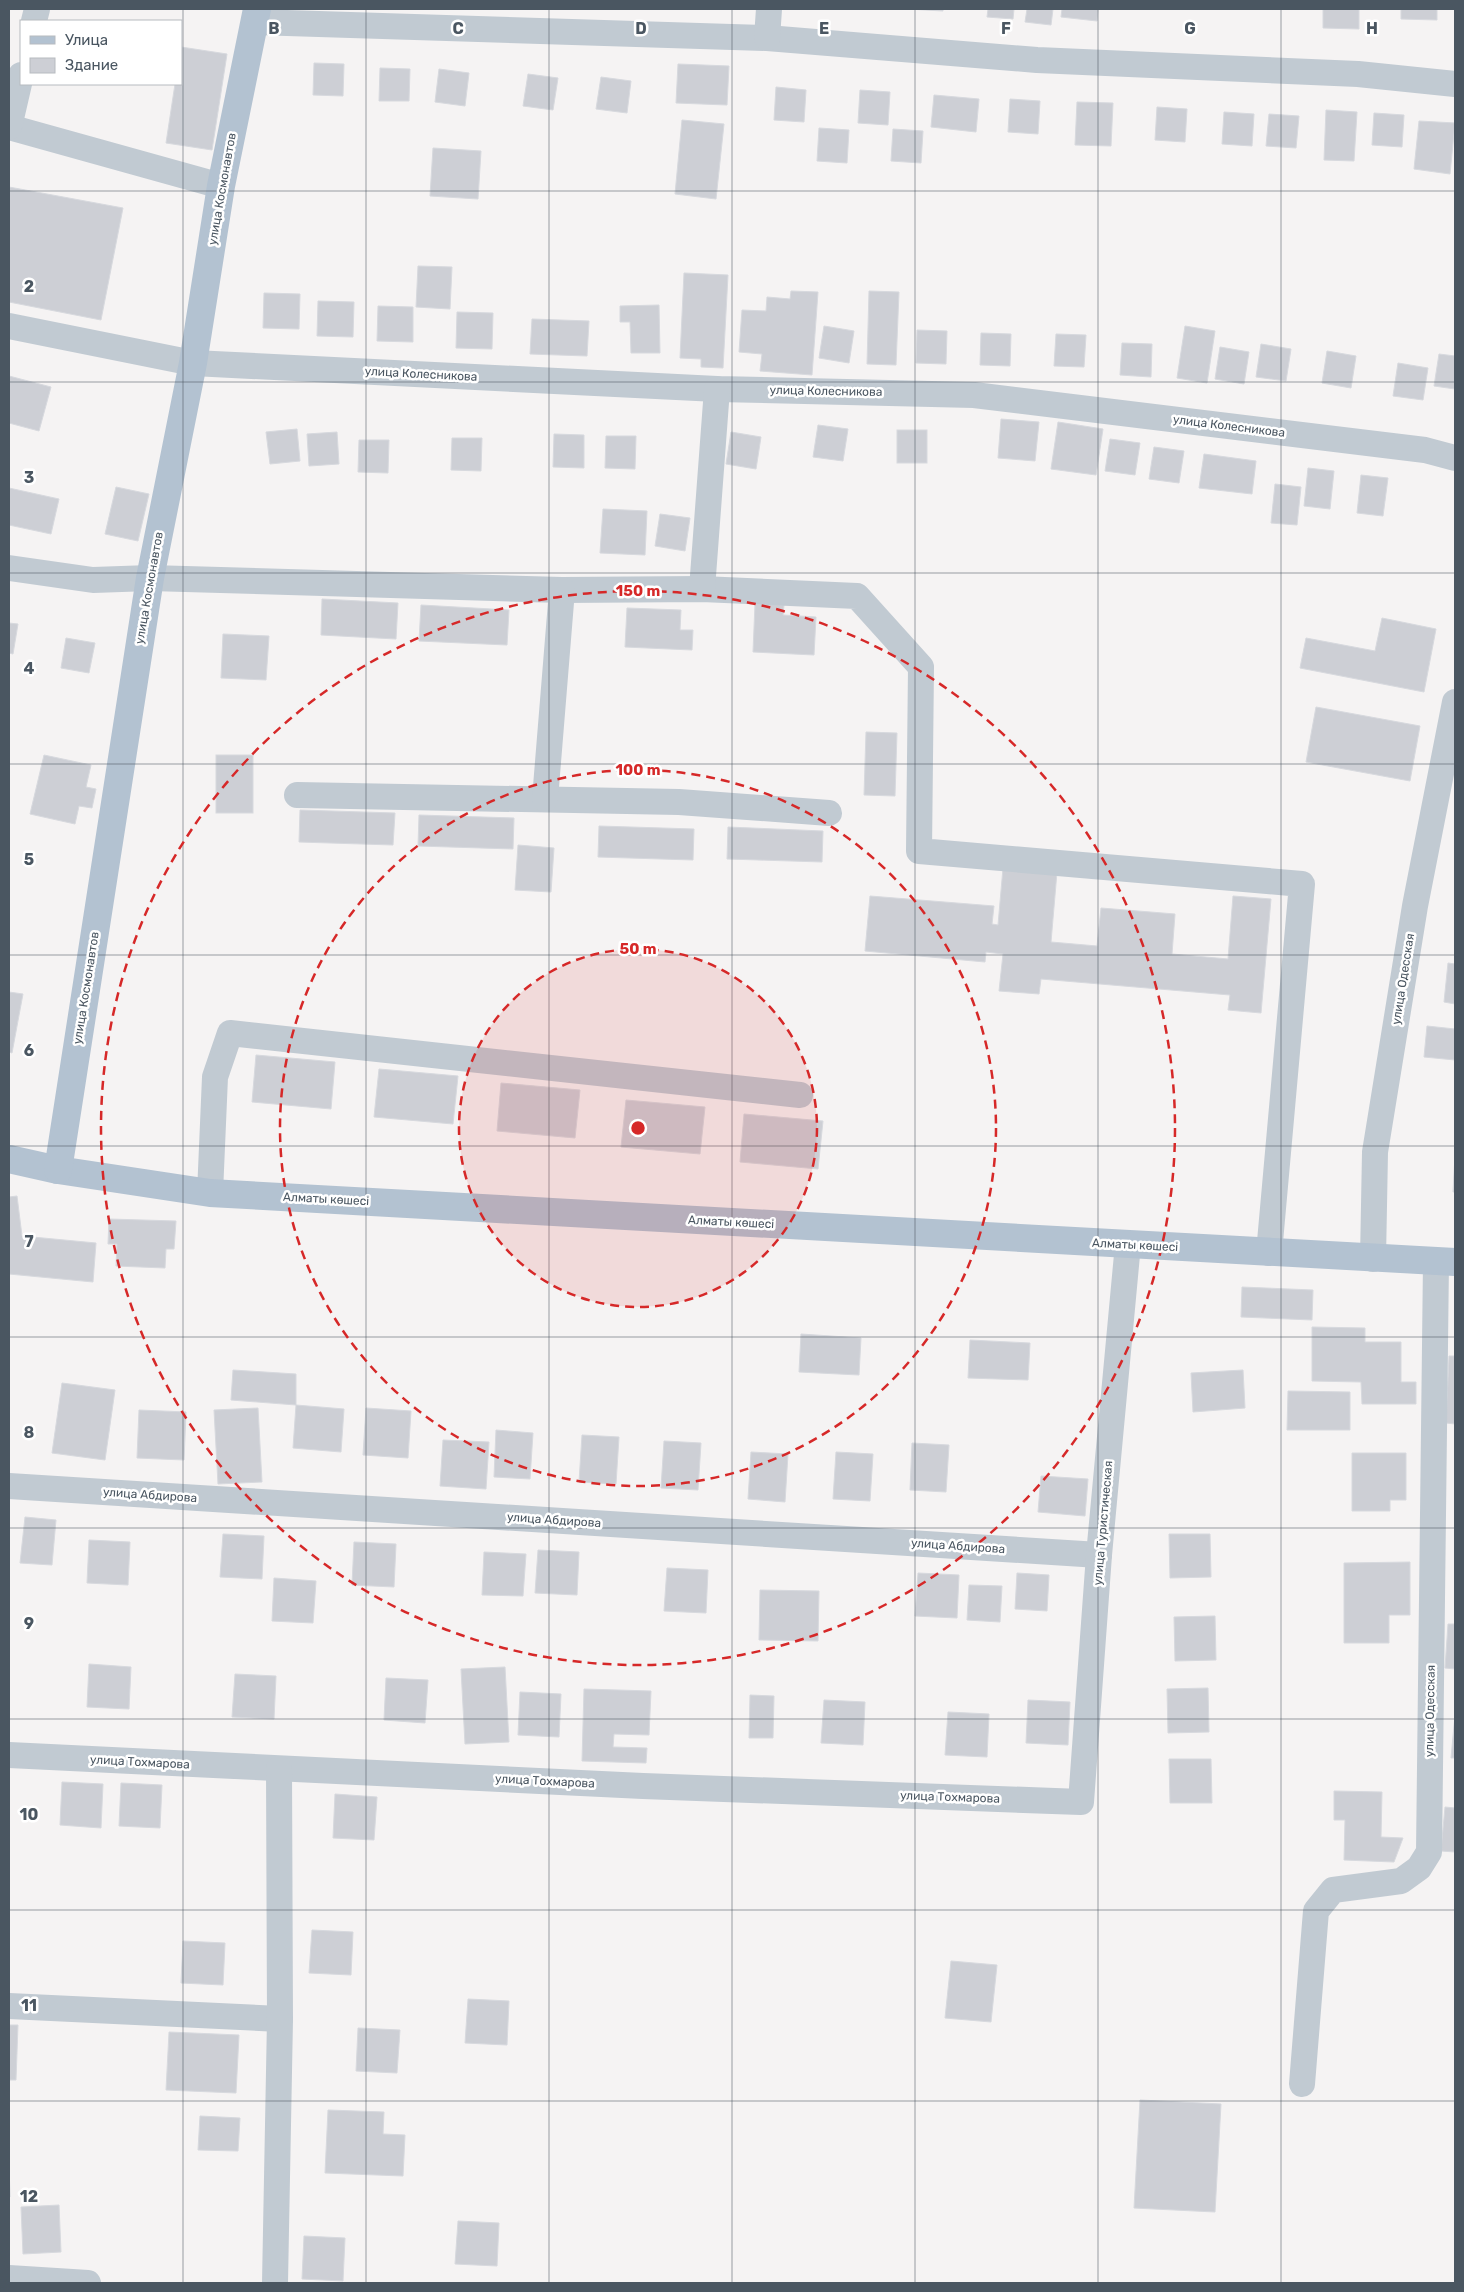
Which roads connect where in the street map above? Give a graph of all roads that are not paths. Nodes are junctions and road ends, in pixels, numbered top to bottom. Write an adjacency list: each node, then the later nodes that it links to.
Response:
1 (769, 9): 3 (street)
2 (256, 15): 3 (street); 7 (main road, улица Космонавтов)
3 (767, 38): 5 (street)
4 (20, 79): 6 (street)
5 (1455, 84)
6 (9, 127): 7 (street)
7 (221, 186): 9 (main road, улица Космонавтов)
8 (9, 326): 9 (street, улица Колесникова)
9 (193, 363): 10 (street, улица Колесникова); 13 (main road, улица Космонавтов)
10 (716, 389): 11 (street, улица Колесникова); 14 (street)
11 (1455, 458)
12 (9, 568): 13 (street)
13 (150, 578): 15 (street); 22 (main road, улица Космонавтов)
14 (702, 589): 15 (street); 25 (street)
15 (562, 590): 18 (street)
16 (1455, 702): 26 (street, улица Одесская)
17 (297, 795): 18 (street)
18 (545, 799): 19 (street)
19 (829, 813)
20 (800, 1095): 23 (street)
21 (9, 1159): 22 (main road, Алматы көшесі)
22 (58, 1170): 23 (main road, Алматы көшесі)
23 (210, 1193): 24 (main road, Алматы көшесі)
24 (1128, 1244): 25 (main road, Алматы көшесі); 29 (street, улица Туристическая)
25 (1269, 1253): 26 (main road, Алматы көшесі)
26 (1373, 1259): 27 (main road, Алматы көшесі)
27 (1446, 1261): 35 (street, улица Одесская)
28 (9, 1486): 29 (street, улица Абдирова)
29 (1099, 1555): 32 (street, улица Туристическая)
30 (9, 1755): 31 (street, улица Тохмарова)
31 (279, 1769): 32 (street, улица Тохмарова); 34 (street)
32 (1082, 1802)
33 (9, 2006): 34 (street)
34 (280, 2019): 38 (street)
35 (1302, 2084)
36 (9, 2278): 37 (street)
37 (88, 2283)
38 (275, 2283)

